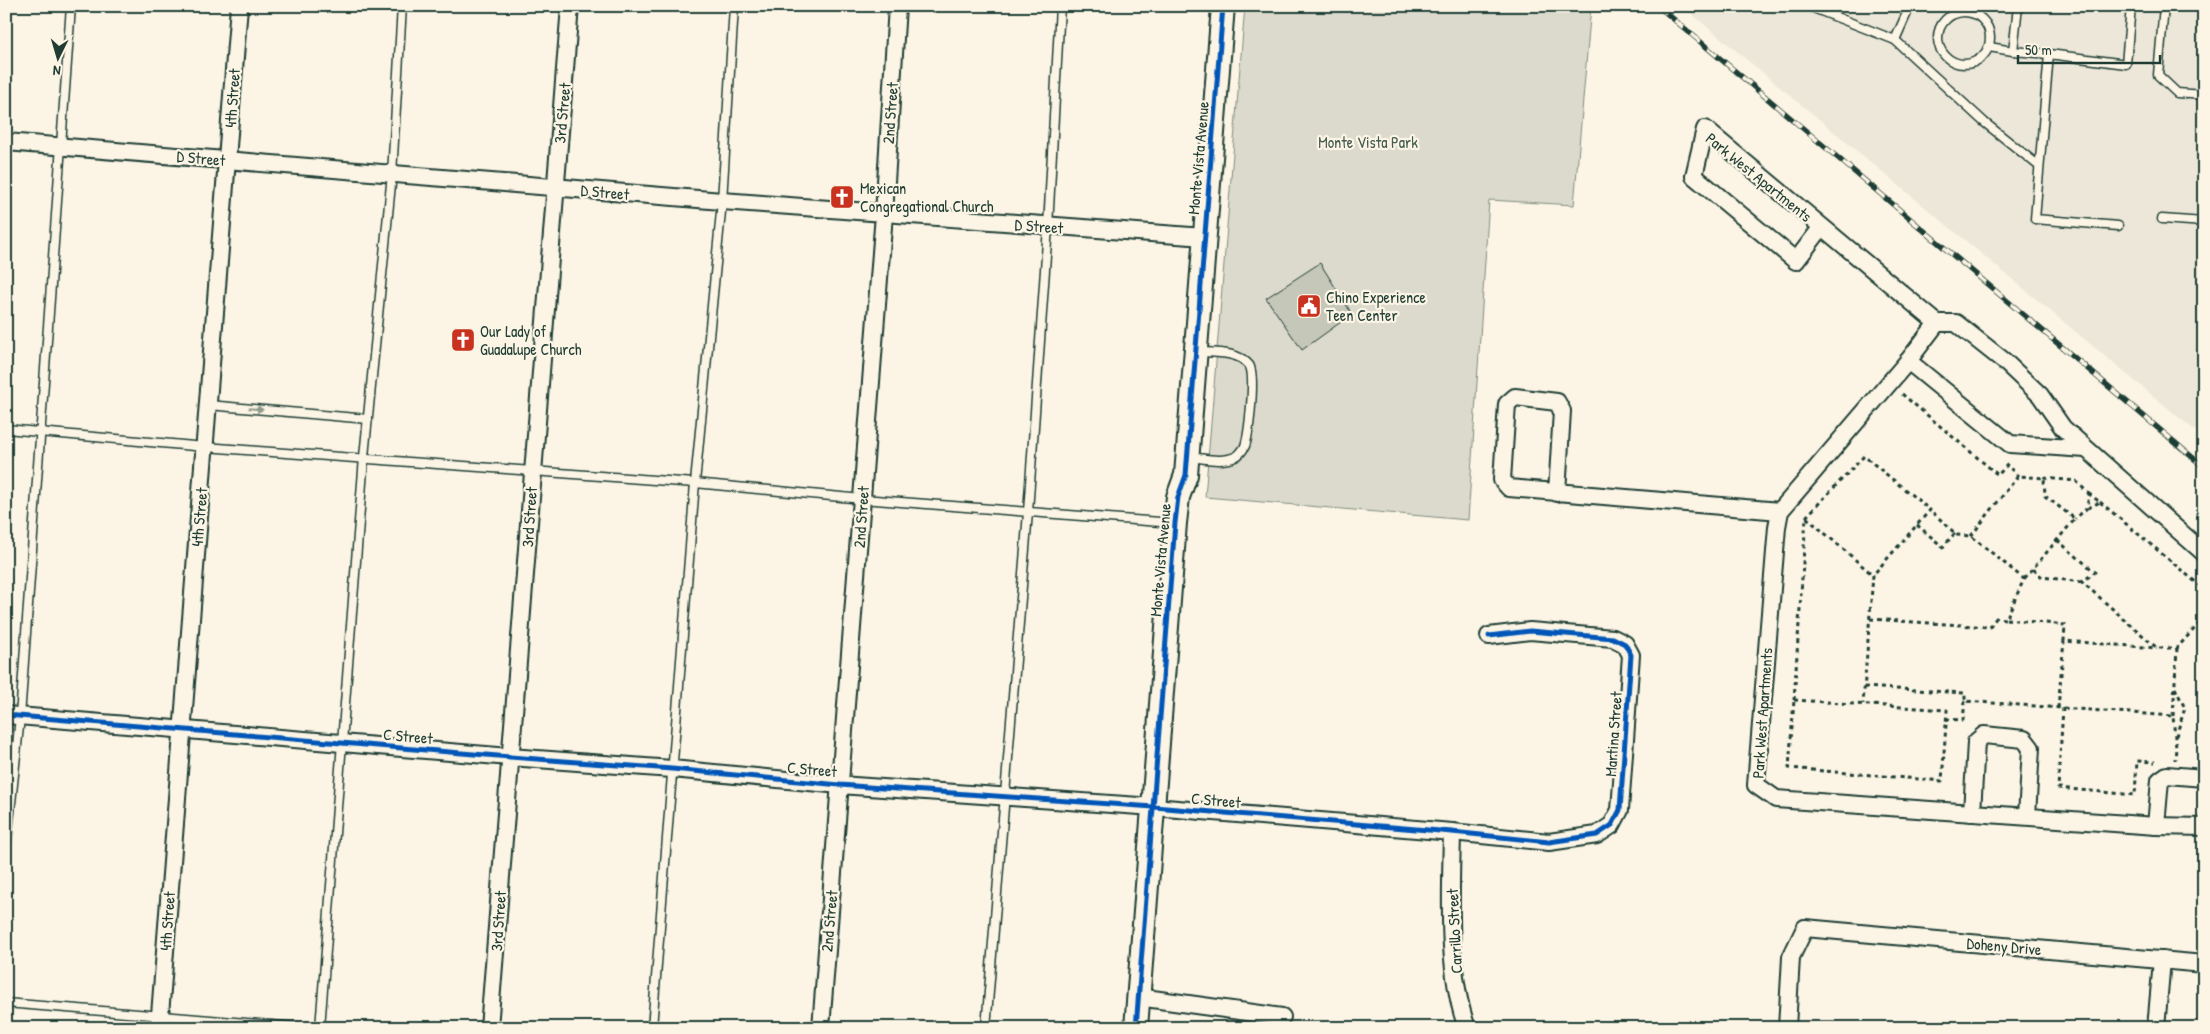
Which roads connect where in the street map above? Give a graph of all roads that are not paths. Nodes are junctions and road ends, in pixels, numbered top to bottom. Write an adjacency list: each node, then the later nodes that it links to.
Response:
1 (71, 6): 21 (lane)
2 (239, 6): 22 (street, 4th Street)
3 (402, 6): 24 (lane)
4 (570, 6): 25 (street, 3rd Street)
5 (734, 6): 26 (lane)
6 (897, 6): 27 (street, 2nd Street)
7 (1060, 6): 30 (lane)
8 (1223, 6): 33 (street, Monte Vista Avenue)
9 (1808, 6): 15 (lane)
10 (1910, 6): 15 (lane)
11 (2018, 6): 17 (lane)
12 (2131, 6): 18 (lane)
13 (2164, 6): 19 (lane)
14 (1967, 9): 16 (lane); 16 (lane)
15 (1895, 40): 23 (lane)
16 (1989, 47): 17 (lane)
17 (2013, 50): 18 (lane)
18 (2049, 54): 23 (lane)
19 (2204, 95)
20 (6, 142): 21 (street, D Street)
21 (62, 147): 22 (street, D Street); 40 (lane)
22 (228, 160): 24 (street, D Street); 37 (street, 4th Street)
23 (2039, 166): 31 (lane)
24 (392, 174): 25 (street, D Street); 38 (lane)
25 (556, 188): 26 (street, D Street); 45 (street, 3rd Street)
26 (722, 201): 27 (street, D Street); 46 (lane)
27 (884, 214): 30 (street, D Street); 48 (street, 2nd Street)
28 (2162, 219): 29 (lane)
29 (2204, 222)
30 (1048, 226): 33 (street, D Street); 50 (lane)
31 (2118, 226)
32 (1822, 228): 32 (street, Park West Apartments); 34 (street, Park West Apartments)
33 (1204, 237): 35 (street, Monte Vista Avenue)
34 (1937, 323): 36 (street); 42 (street)
35 (1195, 352): 44 (street, Monte Vista Avenue); 44 (lane)
36 (1908, 361): 42 (street); 49 (street)
37 (208, 404): 38 (lane, one-way to 38); 41 (street, 4th Street)
38 (368, 419): 43 (lane)
39 (6, 429): 40 (lane)
40 (39, 431): 41 (lane); 54 (lane)
41 (204, 447): 43 (lane); 55 (street, 4th Street)
42 (2086, 449): 52 (street)
43 (364, 457): 45 (lane); 56 (lane)
44 (1187, 457): 51 (street, Monte Vista Avenue)
45 (533, 471): 46 (lane); 57 (street, 3rd Street)
46 (695, 483): 48 (lane); 58 (lane)
47 (1557, 493): 47 (street); 49 (street)
48 (862, 499): 50 (lane); 60 (street, 2nd Street)
49 (1780, 511): 63 (street, Park West Apartments)
50 (1028, 512): 51 (lane); 61 (lane)
51 (1175, 523): 62 (street, Monte Vista Avenue)
52 (2204, 553)
53 (1489, 636): 65 (street, Martina Street)
54 (13, 716): 55 (street, C Street); 69 (lane)
55 (182, 730): 56 (street, C Street); 75 (street, 4th Street)
56 (342, 742): 57 (street, C Street); 77 (lane)
57 (510, 757): 58 (street, C Street); 78 (street, 3rd Street)
58 (672, 768): 60 (street, C Street); 79 (lane)
59 (2204, 778): 66 (street)
60 (840, 785): 61 (street, C Street); 80 (street, 2nd Street)
61 (1004, 797): 62 (street, C Street); 81 (lane)
62 (1154, 807): 68 (street, C Street); 72 (street, Monte Vista Avenue)
63 (1972, 812): 64 (street, Park West Apartments); 64 (street)
64 (2027, 816): 66 (street, Park West Apartments)
65 (1612, 825): 68 (street, C Street)
66 (2156, 826): 67 (street, Park West Apartments)
67 (2204, 827)
68 (1452, 832): 83 (street, Carrillo Street)
69 (6, 851)
70 (2162, 960): 71 (street, Doheny Drive); 84 (street, Doheny Drive); 85 (street)
71 (2204, 964)
72 (1138, 997): 74 (street); 82 (street, Monte Vista Avenue)
73 (6, 1003): 75 (lane)
74 (1282, 1017)
75 (160, 1021): 76 (lane)
76 (308, 1028)
77 (320, 1028)
78 (489, 1028)
79 (652, 1028)
80 (820, 1028)
81 (986, 1028)
82 (1136, 1028)
83 (1467, 1028)
84 (1787, 1028)
85 (2156, 1028)

